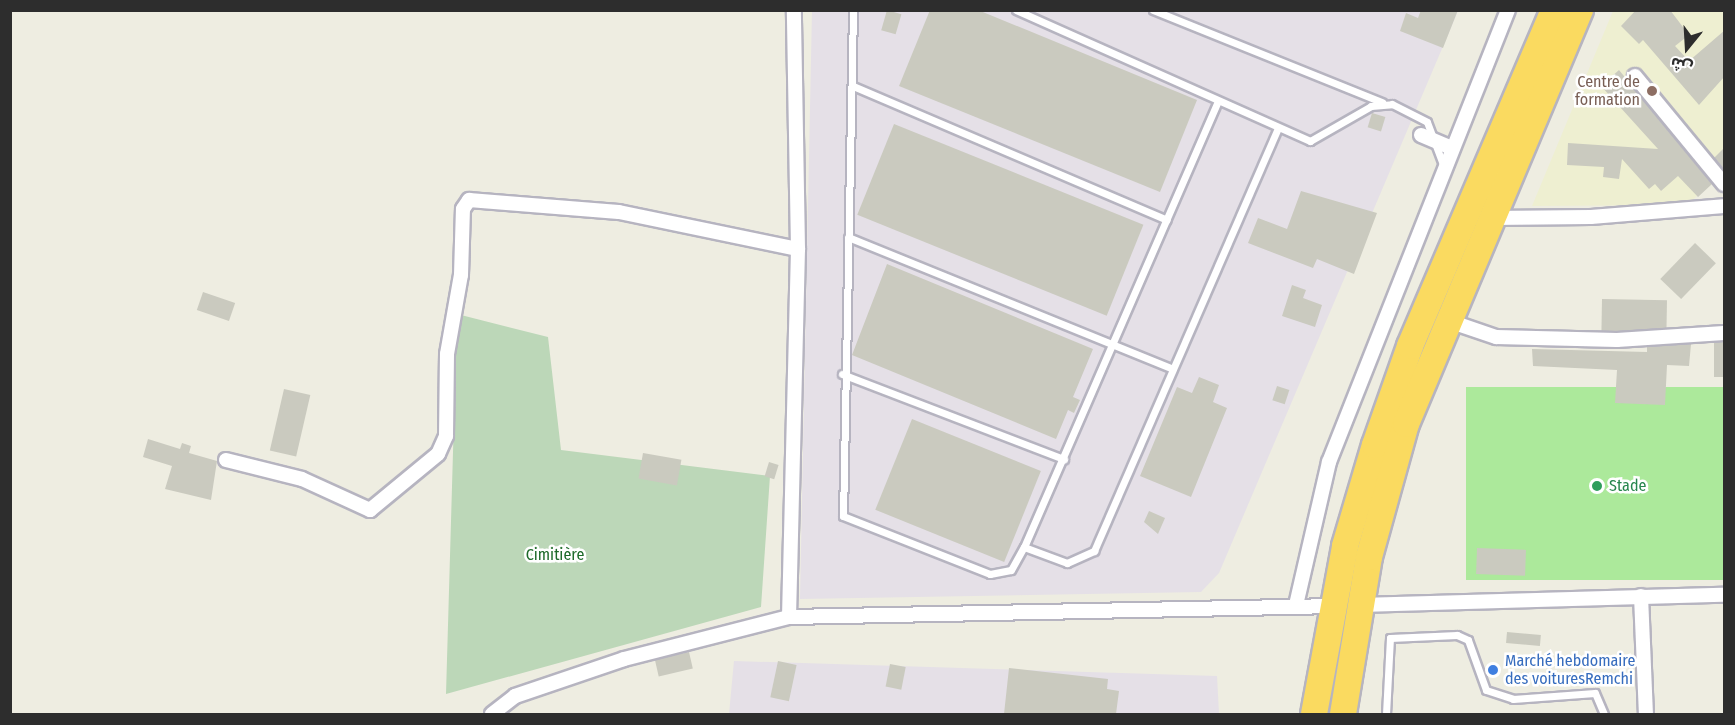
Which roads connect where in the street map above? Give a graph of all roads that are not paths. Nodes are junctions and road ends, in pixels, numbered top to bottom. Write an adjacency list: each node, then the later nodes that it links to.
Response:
1 (794, 10): 22 (street)
2 (853, 10): 9 (lane)
3 (1016, 10): 10 (lane)
4 (1153, 10): 11 (lane)
5 (1508, 10): 15 (street)
6 (1554, 10): 35 (highway)
7 (1580, 10): 19 (highway)
8 (1635, 76): 17 (street)
9 (853, 86): 20 (lane); 21 (lane)
10 (1218, 101): 12 (lane); 20 (lane)
11 (1382, 102): 12 (lane); 14 (lane)
12 (1278, 128): 26 (lane)
13 (1421, 135): 14 (street)
14 (1436, 143): 15 (street); 16 (lane)
15 (1452, 148): 16 (street)
16 (1444, 167): 33 (street)
17 (1725, 184)
18 (1725, 206): 19 (street)
19 (1491, 218): 23 (highway)
20 (1167, 220): 25 (lane)
21 (848, 237): 25 (lane); 27 (lane)
22 (798, 249): 29 (street); 36 (street)
23 (1449, 321): 24 (street); 34 (highway)
24 (1725, 333)
25 (1115, 343): 26 (lane); 28 (lane)
26 (1171, 368): 30 (lane)
27 (842, 374): 28 (lane); 30 (lane)
28 (1064, 459): 30 (lane)
29 (226, 460)
30 (1024, 547)
31 (1725, 595): 32 (street)
32 (1641, 597): 34 (street); 42 (street)
33 (1296, 604): 35 (street); 36 (street)
34 (1360, 605): 35 (street); 39 (highway)
35 (1332, 607): 38 (highway)
36 (789, 617): 37 (street)
37 (492, 714)
38 (1314, 714)
39 (1343, 714)
40 (1386, 714): 41 (lane)
41 (1604, 714)
42 (1646, 714)

